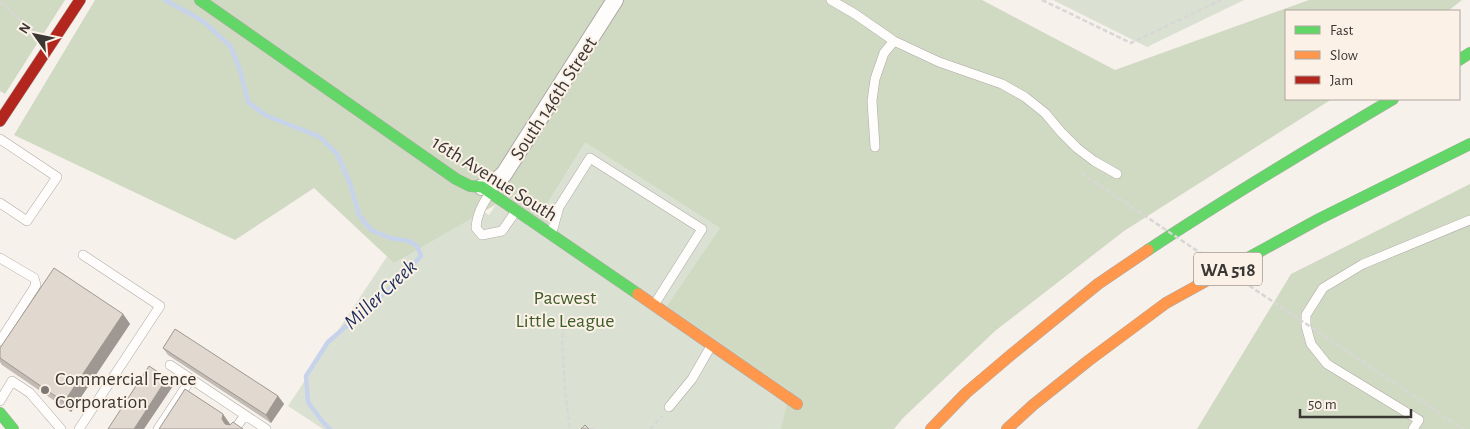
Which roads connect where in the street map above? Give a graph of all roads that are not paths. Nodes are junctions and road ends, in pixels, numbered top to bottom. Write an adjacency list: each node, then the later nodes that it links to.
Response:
1 (80, 0): 7 (main road)
2 (200, 0): 12 (main road, 16th Avenue South)
3 (615, 0): 12 (street, South 146th Street)
4 (831, 0): 5 (lane)
5 (894, 40): 10 (lane); 11 (lane)
6 (1391, 100): 35 (main road, WA 518)
7 (0, 122)
8 (0, 139): 13 (lane)
9 (1470, 144): 36 (main road, WA 518)
10 (875, 147)
11 (1117, 174)
12 (486, 190): 14 (main road, 16th Avenue South); 14 (lane)
13 (0, 203)
14 (516, 211): 16 (main road, 16th Avenue South)
15 (1470, 220): 37 (lane)
16 (551, 235): 19 (main road, 16th Avenue South); 19 (lane)
17 (83, 255): 31 (lane)
18 (1, 260): 20 (lane)
19 (654, 306): 21 (main road, 16th Avenue South)
20 (0, 341)
21 (711, 346): 25 (main road, 16th Avenue South); 26 (lane)
22 (170, 365): 23 (lane)
23 (191, 379): 28 (lane); 32 (lane)
24 (0, 401): 30 (lane)
25 (797, 404)
26 (669, 406)
27 (0, 413): 29 (main road)
28 (245, 415): 33 (lane); 34 (lane)
29 (13, 429)
30 (61, 429)
31 (78, 429)
32 (158, 429)
33 (235, 429)
34 (266, 429)
35 (931, 429)
36 (1007, 429)
37 (1413, 429)

